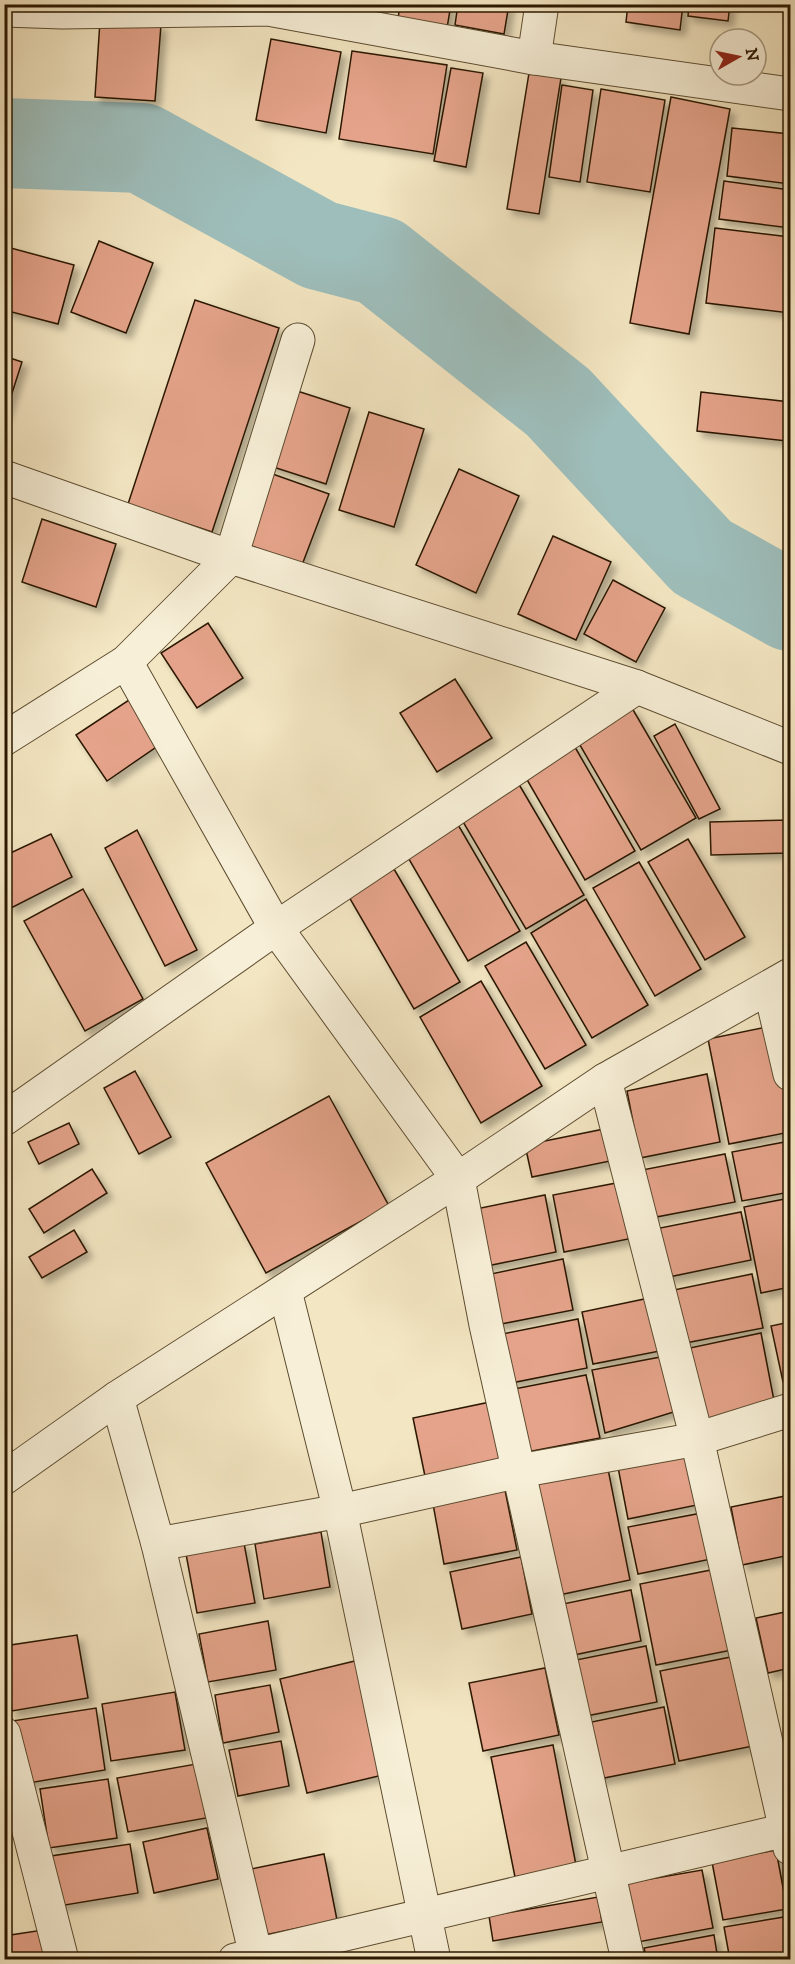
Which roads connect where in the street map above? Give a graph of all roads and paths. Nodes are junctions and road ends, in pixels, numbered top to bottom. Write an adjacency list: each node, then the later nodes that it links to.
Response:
1 (542, 4): 5 (street)
2 (270, 7): 3 (street); 5 (street)
3 (62, 8): 4 (street)
4 (4, 10)
5 (534, 58): 6 (street)
6 (790, 94)
7 (298, 340): 9 (street)
8 (4, 477): 9 (street)
9 (231, 557): 10 (street); 11 (street)
10 (126, 662): 12 (street); 14 (street)
11 (637, 687): 13 (street); 14 (street)
12 (4, 739)
13 (790, 748)
14 (276, 928): 18 (street); 19 (street)
15 (780, 981): 16 (street); 17 (street)
16 (790, 1074)
17 (605, 1080): 19 (street); 23 (street)
18 (4, 1119)
19 (458, 1179): 20 (street); 24 (street)
20 (285, 1291): 21 (street); 26 (street)
21 (117, 1398): 25 (street); 27 (street)
22 (790, 1410): 23 (street)
23 (697, 1439): 24 (street); 29 (street)
24 (519, 1471): 26 (street); 30 (street)
25 (5, 1478)
26 (340, 1511): 27 (street); 31 (street)
27 (158, 1544): 32 (street)
28 (4, 1734): 33 (street)
29 (789, 1836): 30 (street)
30 (609, 1872): 31 (street); 35 (street)
31 (426, 1914): 32 (street); 34 (street)
32 (249, 1958)
33 (62, 1959)
34 (434, 1959)
35 (628, 1959)

